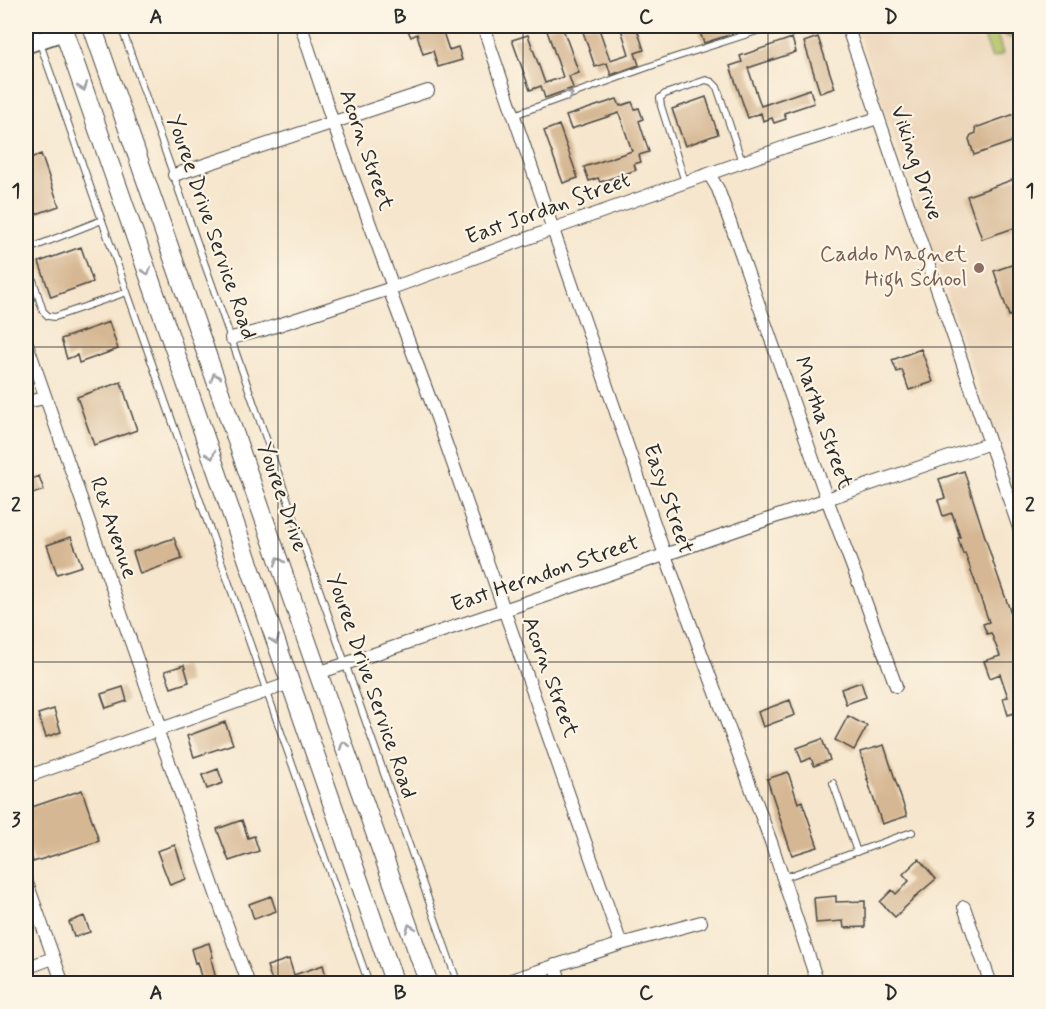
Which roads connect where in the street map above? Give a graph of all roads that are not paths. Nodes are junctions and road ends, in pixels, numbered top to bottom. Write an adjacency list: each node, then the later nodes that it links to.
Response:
1 (92, 26): 33 (main road, Youree Drive, one-way to 1)
2 (121, 26): 15 (lane, Youree Drive Service Road)
3 (301, 26): 12 (street, Acorn Street)
4 (483, 26): 10 (street, Easy Street)
5 (772, 26): 10 (lane, one-way to 5)
6 (846, 26): 11 (street, Viking Drive)
7 (68, 28): 8 (street); 34 (main road, one-way to 34)
8 (33, 37): 17 (lane)
9 (428, 91): 12 (street)
10 (514, 115): 18 (street, Easy Street)
11 (878, 118): 13 (street, East Jordan Street); 27 (street, Viking Drive)
12 (333, 123): 15 (street); 21 (street, Acorn Street)
13 (742, 162): 14 (street, East Jordan Street); 16 (lane)
14 (709, 174): 16 (street, East Jordan Street); 28 (street, Martha Street)
15 (174, 175): 23 (lane, Youree Drive Service Road)
16 (685, 182): 18 (street, East Jordan Street)
17 (102, 220): 19 (lane); 22 (lane)
18 (553, 229): 21 (street, East Jordan Street); 30 (street, Easy Street)
19 (26, 250)
20 (26, 258): 22 (lane)
21 (391, 288): 23 (street, East Jordan Street); 31 (street, Acorn Street)
22 (128, 292): 36 (lane)
23 (231, 338): 32 (lane, Youree Drive Service Road)
24 (26, 341): 25 (street, Rex Avenue)
25 (45, 398): 26 (street); 37 (street, Rex Avenue)
26 (26, 402)
27 (991, 446): 28 (street, East Herndon Street); 29 (street, Viking Drive)
28 (827, 499): 30 (street, East Herndon Street); 35 (street, Martha Street)
29 (1020, 531)
30 (665, 555): 31 (street, East Herndon Street); 42 (street, Easy Street)
31 (504, 610): 32 (street, East Herndon Street); 46 (street, Acorn Street)
32 (344, 664): 33 (street, East Herndon Street); 55 (lane, Youree Drive Service Road)
33 (318, 673): 34 (main road); 54 (main road, Youree Drive, one-way to 33)
34 (290, 683): 36 (street); 53 (main road)
35 (896, 687)
36 (267, 691): 37 (street); 52 (lane)
37 (159, 729): 38 (street); 51 (street, Rex Avenue)
38 (26, 777)
39 (833, 783): 41 (lane)
40 (912, 832): 41 (lane)
41 (857, 852): 42 (lane)
42 (783, 878): 58 (street, Easy Street)
43 (26, 880): 47 (street)
44 (964, 907): 59 (street)
45 (701, 922): 46 (street)
46 (621, 944): 48 (street)
47 (53, 958): 49 (street); 50 (street)
48 (555, 965): 56 (street); 57 (street)
49 (26, 968)
50 (63, 984)
51 (249, 984)
52 (369, 984)
53 (395, 984)
54 (429, 984)
55 (458, 984)
56 (499, 984)
57 (561, 984)
58 (818, 984)
59 (991, 984)

